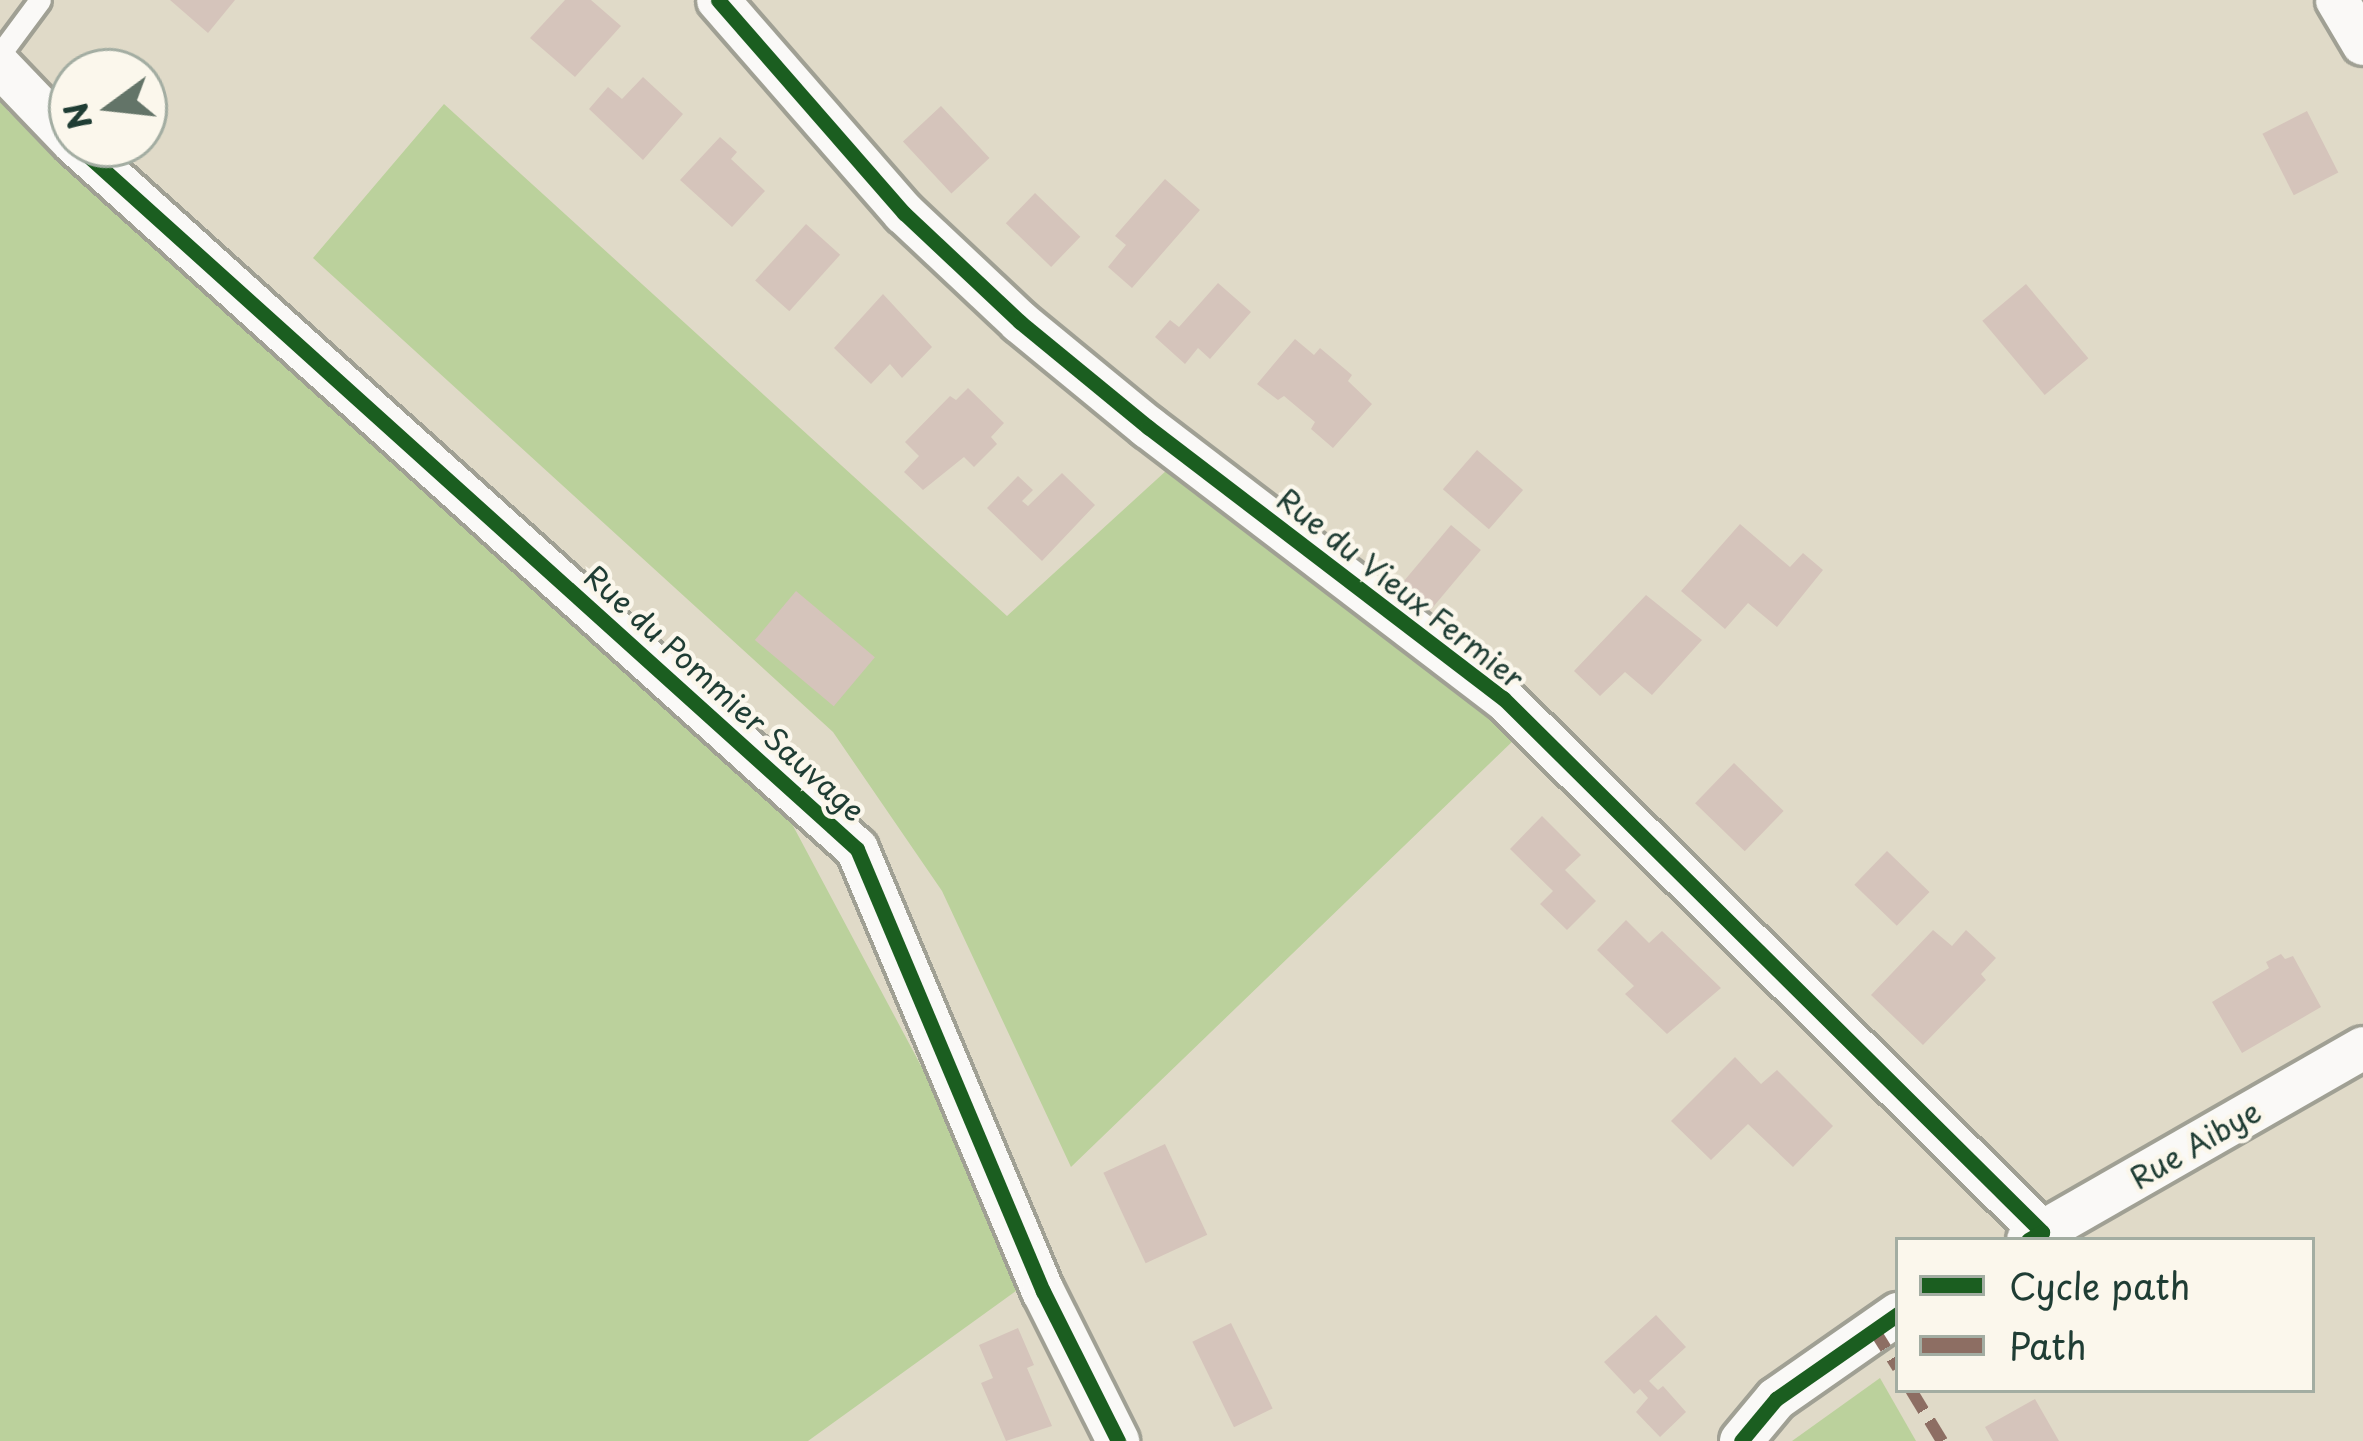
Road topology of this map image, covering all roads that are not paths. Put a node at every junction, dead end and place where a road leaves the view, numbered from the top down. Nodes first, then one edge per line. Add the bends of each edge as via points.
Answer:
1 (40, 0) edge
2 (718, 0) edge
3 (2337, 0) edge
4 (2363, 44) edge
5 (0, 53) edge
6 (0, 66) edge
7 (48, 115) edge
8 (103, 168) edge
9 (2363, 1048) edge
10 (2035, 1236) edge
11 (1895, 1316) edge
12 (1118, 1441) edge
13 (1741, 1441) edge

1 - 5 lane
2 - 10 street, Rue du Vieux Fermier via 904,213 1020,322 1503,698
3 - 4 street
6 - 7 street, Rue du Pommier Sauvage
8 - 12 street, Rue du Pommier Sauvage via 857,849 1043,1291
9 - 10 street, Rue Aibye
11 - 13 street via 1776,1399

